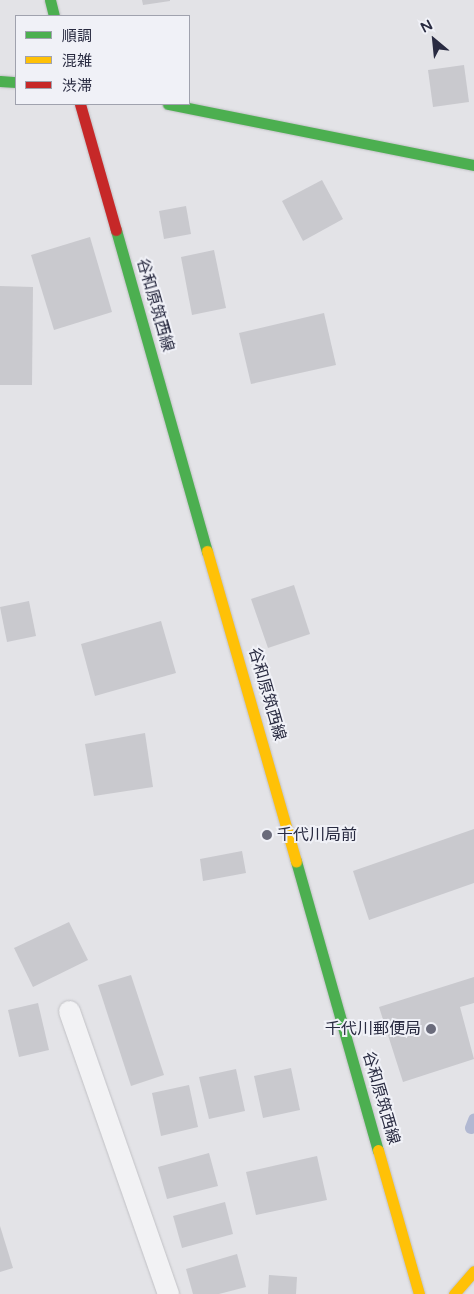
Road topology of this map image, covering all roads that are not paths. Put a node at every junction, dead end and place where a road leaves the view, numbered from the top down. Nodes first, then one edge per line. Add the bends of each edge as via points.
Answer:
1 (50, 0) edge
2 (54, 15) edge
3 (0, 81) edge
4 (15, 82) edge
5 (80, 105) edge
6 (173, 105) edge
7 (474, 165) edge
8 (69, 1011) dead end
9 (474, 1271) edge
10 (168, 1294) edge
11 (419, 1294) edge
12 (454, 1294) edge

1 - 2 main road
3 - 4 main road
5 - 11 main road, 谷和原筑西線
6 - 7 main road
8 - 10 lane
9 - 12 main road

